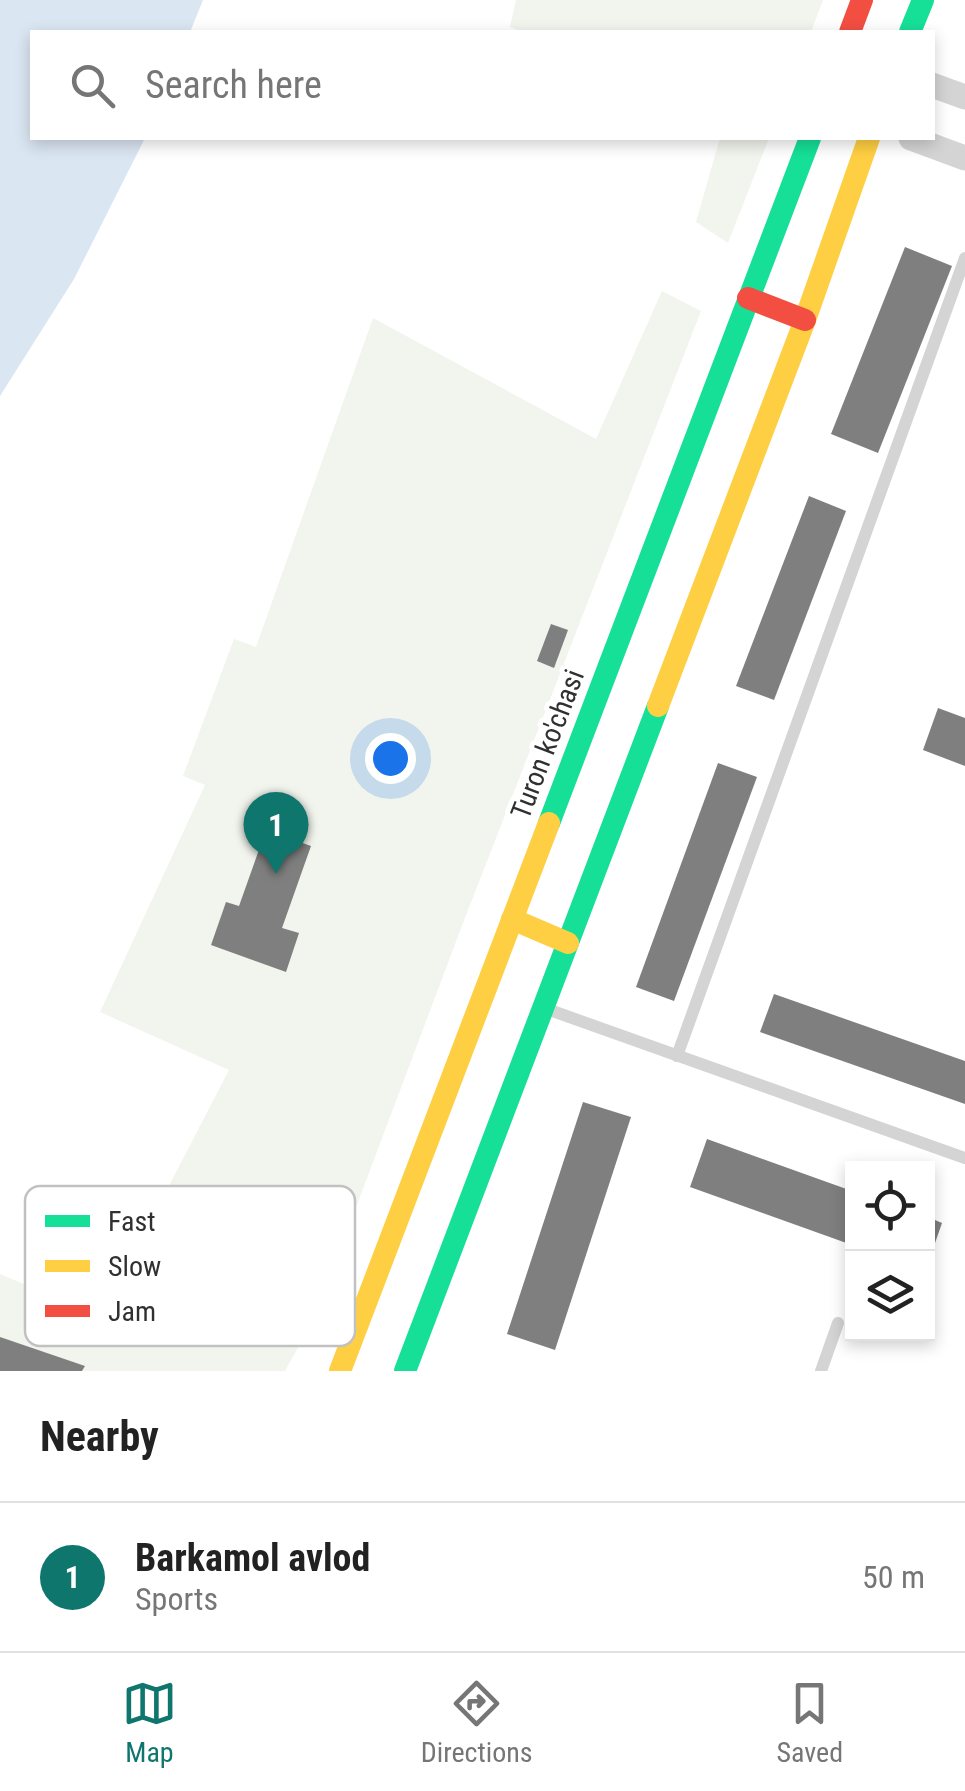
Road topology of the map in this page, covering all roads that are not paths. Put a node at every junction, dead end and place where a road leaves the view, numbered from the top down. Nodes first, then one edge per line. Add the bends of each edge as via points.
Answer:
1 (862, 0) edge
2 (923, 0) edge
3 (851, 30) edge
4 (911, 30) edge
5 (935, 85) edge
6 (965, 97) edge
7 (809, 140) edge
8 (867, 140) edge
9 (917, 140) edge
10 (965, 158) edge
11 (965, 258) edge
12 (748, 298) junction
13 (805, 320) junction
14 (512, 920) junction
15 (568, 943) junction
16 (544, 1008) junction
17 (677, 1056) junction
18 (965, 1158) edge
19 (838, 1323) dead end
20 (355, 1332) edge
21 (350, 1346) edge
22 (340, 1371) edge
23 (405, 1371) edge
24 (822, 1371) edge

1 - 3 street
2 - 4 street
5 - 6 street
7 - 12 street, Turon ko'chasi
8 - 13 street
9 - 10 street
11 - 17 lane
12 - 13 street
12 - 14 street, Turon ko'chasi
13 - 15 street
14 - 15 street
14 - 20 street, Turon ko'chasi
15 - 16 street
16 - 17 lane
16 - 23 street
17 - 18 lane
19 - 24 lane
21 - 22 street, Turon ko'chasi

